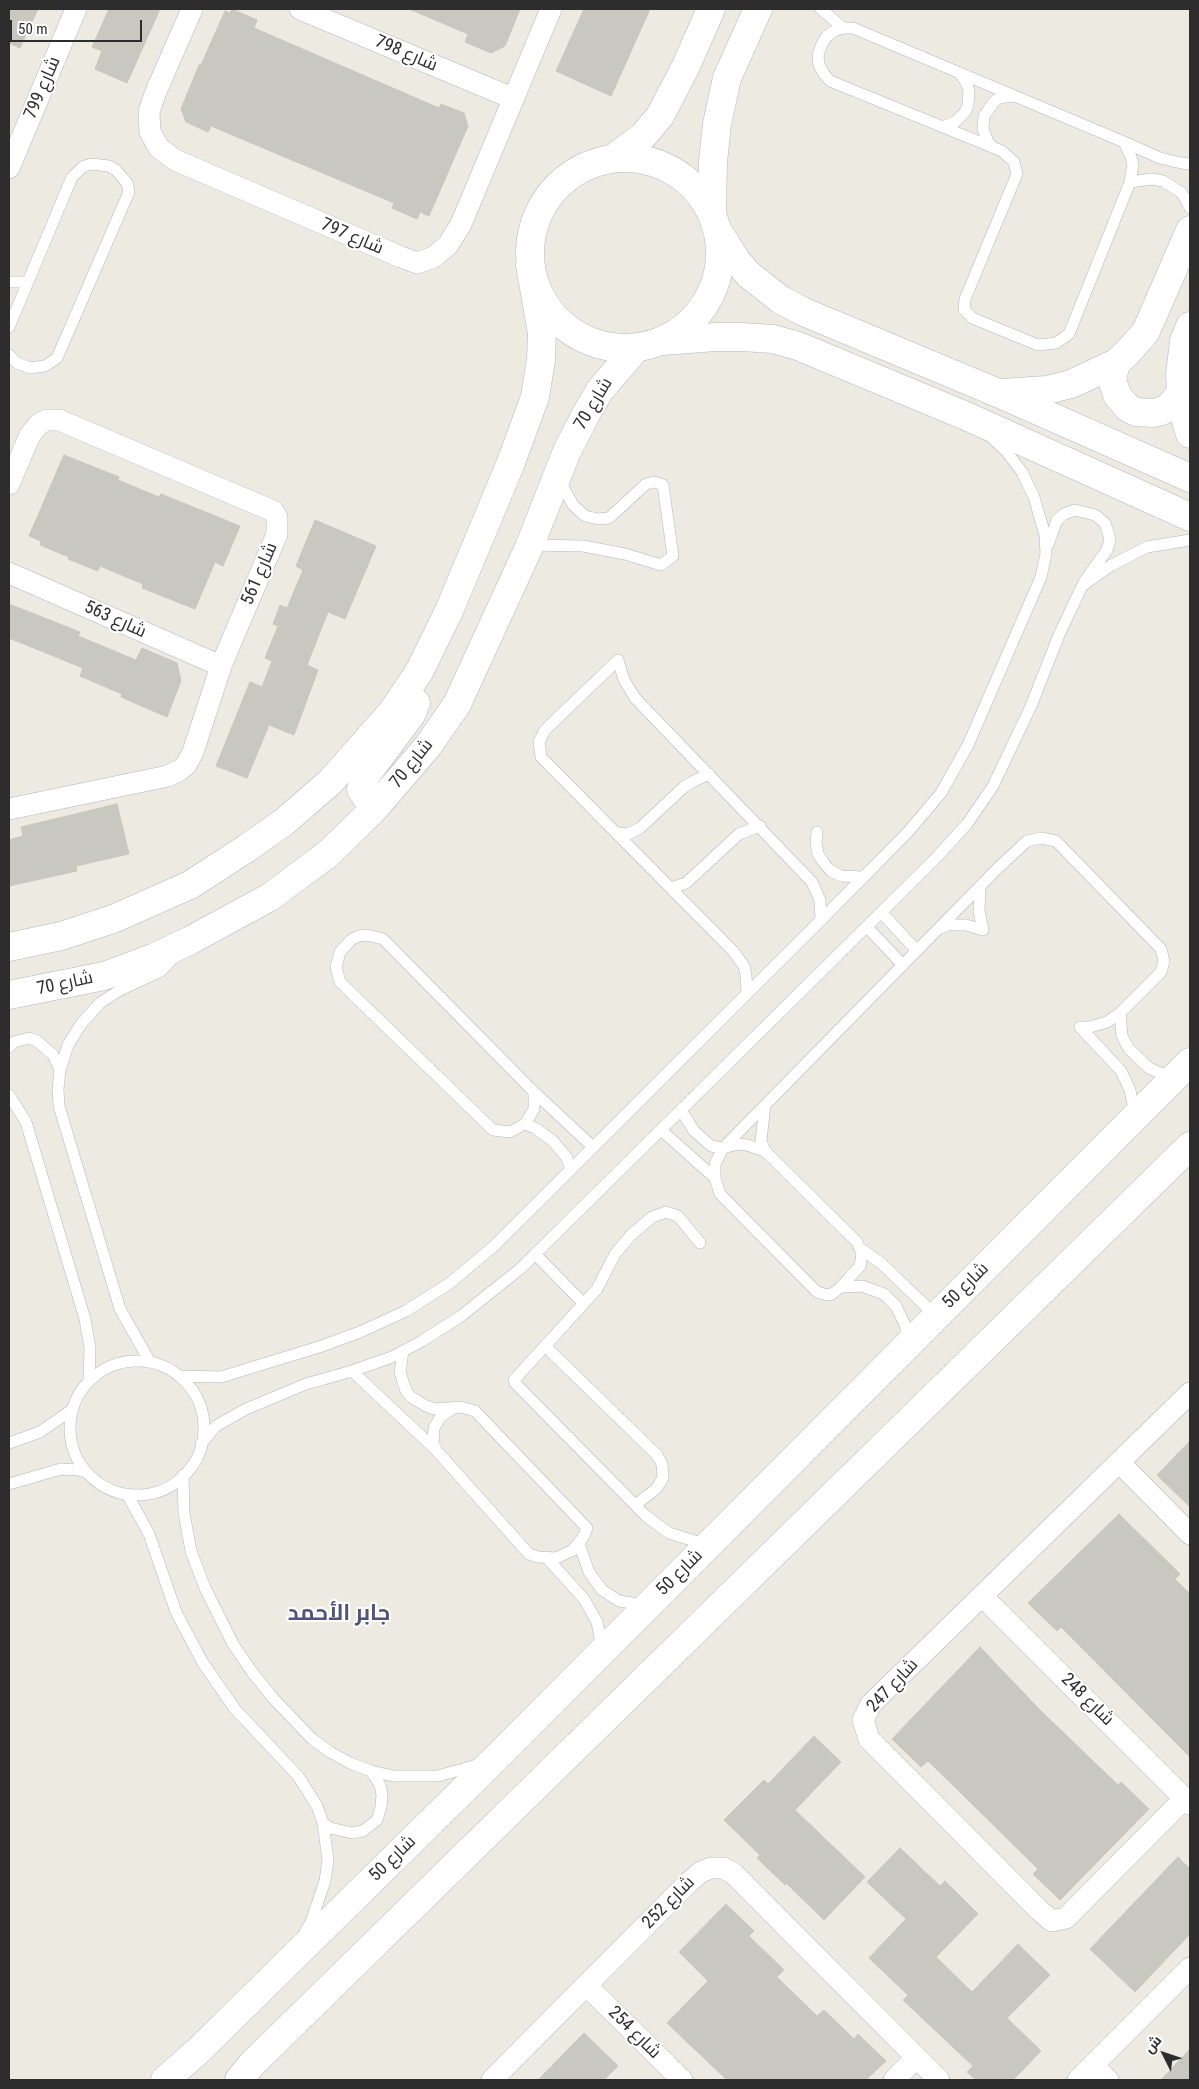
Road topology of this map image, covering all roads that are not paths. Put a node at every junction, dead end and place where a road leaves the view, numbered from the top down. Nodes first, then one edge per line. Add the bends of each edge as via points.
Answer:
1 (76, 9) edge
2 (192, 9) edge
3 (300, 9) edge
4 (551, 9) edge
5 (711, 9) edge
6 (758, 9) edge
7 (821, 9) edge
8 (843, 28) junction
9 (959, 72) junction
10 (1015, 96) junction
11 (512, 98) junction
12 (942, 126) junction
13 (1124, 142) junction
14 (992, 147) junction
15 (614, 158) junction
16 (1190, 164) edge
17 (9, 168) edge
18 (1130, 182) junction
19 (1190, 208) edge
20 (714, 222) junction
21 (1190, 230) edge
22 (530, 265) junction
23 (9, 282) edge
24 (28, 282) junction
25 (12, 307) edge
26 (1190, 326) edge
27 (9, 327) edge
28 (648, 344) junction
29 (9, 355) edge
30 (1116, 363) junction
31 (998, 393) junction
32 (1181, 393) junction
33 (966, 416) junction
34 (1190, 434) edge
35 (557, 476) junction
36 (1190, 478) edge
37 (9, 484) edge
38 (1190, 517) edge
39 (1190, 540) edge
40 (530, 545) junction
41 (1046, 554) junction
42 (9, 573) edge
43 (1082, 586) junction
44 (221, 666) junction
45 (419, 672) junction
46 (709, 774) junction
47 (374, 809) junction
48 (9, 810) edge
49 (760, 826) junction
50 (817, 832) dead end
51 (616, 833) junction
52 (862, 877) junction
53 (980, 887) junction
54 (670, 888) junction
55 (881, 912) junction
56 (821, 920) junction
57 (867, 927) junction
58 (940, 928) junction
59 (188, 941) junction
60 (9, 947) edge
61 (917, 951) junction
62 (903, 965) junction
63 (747, 993) junction
64 (9, 995) edge
65 (1120, 1013) junction
66 (9, 1047) edge
67 (60, 1070) junction
68 (1182, 1070) edge
69 (534, 1092) junction
70 (9, 1095) edge
71 (765, 1105) junction
72 (681, 1110) junction
73 (1136, 1117) junction
74 (525, 1124) junction
75 (661, 1130) junction
76 (593, 1146) junction
77 (723, 1148) junction
78 (1189, 1148) edge
79 (765, 1152) junction
80 (571, 1168) junction
81 (715, 1178) junction
82 (700, 1243) dead end
83 (860, 1248) junction
84 (535, 1254) junction
85 (841, 1288) junction
86 (583, 1303) junction
87 (936, 1316) junction
88 (545, 1346) junction
89 (906, 1347) junction
90 (403, 1351) junction
91 (150, 1362) junction
92 (352, 1371) junction
93 (179, 1376) junction
94 (89, 1381) junction
95 (1190, 1393) edge
96 (454, 1408) junction
97 (72, 1409) junction
98 (9, 1443) edge
99 (201, 1444) junction
100 (436, 1450) junction
101 (1120, 1463) junction
102 (86, 1472) junction
103 (183, 1476) junction
104 (9, 1484) edge
105 (127, 1494) junction
106 (635, 1505) junction
107 (1190, 1534) edge
108 (579, 1544) junction
109 (708, 1546) junction
110 (547, 1558) junction
111 (983, 1597) junction
112 (649, 1605) junction
113 (602, 1651) junction
114 (501, 1753) junction
115 (371, 1771) junction
116 (1187, 1801) edge
117 (323, 1823) junction
118 (290, 1958) junction
119 (1189, 1971) edge
120 (587, 1986) junction
121 (916, 2058) junction
122 (1101, 2073) edge
123 (166, 2080) edge
124 (239, 2080) edge
125 (492, 2080) edge
126 (682, 2080) edge
127 (894, 2080) edge
128 (939, 2080) edge
129 (1078, 2080) edge

1 - 17 street, شارع 799
2 - 11 street, شارع 797 via 149,112 150,132 158,148 175,160 417,262 434,257 448,245 461,224
3 - 11 street, شارع 798
4 - 11 street, شارع 797
5 - 15 main road via 660,116 643,136
6 - 20 main road via 727,78 717,124 713,162
7 - 8 lane
8 - 9 lane via 853,28
8 - 12 lane via 826,37 820,46 819,65 830,81
9 - 10 lane
9 - 12 lane via 969,91 966,112 955,122
10 - 13 lane
10 - 14 lane via 1000,98 984,116 983,129
12 - 14 lane
13 - 16 lane via 1170,162
13 - 18 lane via 1132,157
14 - 18 lane via 1009,156 1017,174 965,299 964,309 972,318 1038,345 1056,343 1069,334
15 - 20 main road via 638,158 661,164 682,176 699,193
15 - 22 main road via 574,172 557,186 544,203 533,229
18 - 19 lane via 1163,181 1182,193
20 - 28 main road via 720,258 714,284 701,309 682,328
20 - 31 main road via 748,274 781,300
21 - 30 main road via 1145,332
22 - 28 main road via 535,286 558,322 595,343 616,348
22 - 45 main road via 542,333 535,397 449,611
23 - 24 lane
24 - 25 lane
24 - 29 lane via 72,177 92,164 116,170 127,183 129,192 57,358 45,366 30,368 17,363
25 - 27 lane
26 - 32 main road via 1181,358
28 - 33 main road via 716,337 773,339 798,346
28 - 35 main road, شارع 70 via 600,390
30 - 31 main road via 1071,384 1023,393
30 - 32 main road via 1112,379 1117,396 1136,412 1162,411
31 - 36 main road
32 - 34 main road
33 - 38 main road
33 - 41 lane via 1006,451 1022,472 1042,523
35 - 40 main road, شارع 70
35 - 40 lane via 574,505 585,516 598,519 609,518 646,484 663,485 673,556 660,566 625,554 583,546
37 - 44 street, شارع 561 via 30,435 39,424 60,420 273,511 277,517 277,534
39 - 43 lane via 1147,547 1110,566
40 - 47 main road, شارع 70 via 457,704 428,746
41 - 43 lane via 1052,531 1064,514 1085,511 1105,523 1110,540 1107,550
41 - 52 lane via 1037,586 968,746 946,785 908,832
42 - 44 street, شارع 563
43 - 55 lane via 993,786 967,824
44 - 48 street, شارع 561 via 193,752 180,770 168,776
45 - 47 main road via 418,694 411,716 362,784 363,794
45 - 60 main road via 392,712 330,782 248,848 190,885 113,919 61,936
46 - 49 lane
46 - 51 lane via 684,788 640,828 628,834
46 - 51 lane via 635,698 624,680 618,660 545,730 539,742 545,762
47 - 59 main road, شارع 70 via 329,853 270,897
49 - 54 lane via 738,834 686,883
49 - 56 lane via 812,882 820,900
50 - 52 lane via 818,854 831,871 841,876
51 - 54 lane
52 - 56 lane
53 - 58 lane
53 - 58 lane via 979,911 984,930 966,924
53 - 65 lane via 1027,841 1041,838 1056,841 1161,949 1164,961 1161,972
54 - 63 lane via 739,958 746,975
55 - 57 lane
55 - 61 lane
56 - 63 lane
57 - 62 lane
57 - 72 lane
58 - 61 lane
59 - 64 main road, شارع 70 via 104,976
59 - 67 lane via 161,971 100,1003 68,1045
61 - 62 lane
62 - 71 lane
63 - 76 lane
65 - 68 lane via 1122,1036 1138,1060 1149,1068
65 - 73 lane via 1107,1022 1080,1027 1123,1076
66 - 67 lane via 14,1042 29,1038 37,1041 53,1055
67 - 91 lane via 59,1106 120,1310
68 - 73 main road, شارع 50
69 - 74 lane via 534,1109
69 - 74 lane via 383,939 367,935 344,945 336,967 340,982 493,1130 510,1132
69 - 76 lane
70 - 94 lane via 26,1122 85,1319 90,1348
71 - 77 lane
71 - 79 lane via 761,1141
72 - 75 lane
72 - 77 lane via 702,1140
73 - 87 main road, شارع 50
74 - 80 lane via 553,1141
75 - 81 lane
75 - 84 lane
76 - 80 lane
77 - 79 lane via 738,1144
77 - 81 lane via 715,1164
78 - 124 main road
79 - 83 lane
80 - 93 lane via 494,1246 450,1283 406,1311 319,1347 221,1377
81 - 85 lane via 720,1194 817,1292 827,1295
82 - 86 lane via 678,1216 666,1212 652,1217 615,1254 597,1289
83 - 85 lane via 860,1266
83 - 87 lane via 882,1264
84 - 86 lane
84 - 90 lane via 461,1316
85 - 89 lane via 862,1286 884,1294 896,1306 906,1327
86 - 88 lane
87 - 89 main road, شارع 50
88 - 106 lane via 515,1378 515,1383
88 - 106 lane via 657,1455 662,1464 663,1478 656,1489
89 - 109 main road, شارع 50
90 - 92 lane
90 - 96 lane via 400,1372 411,1397 435,1409
91 - 93 lane
91 - 94 lane via 117,1364
92 - 99 lane via 306,1384 246,1409 216,1426
92 - 100 lane
93 - 99 lane via 195,1395 200,1407
94 - 97 lane
95 - 101 street, شارع 247
96 - 100 lane via 441,1416 434,1428
96 - 108 lane via 475,1411 587,1528
97 - 98 lane via 40,1432
97 - 102 lane via 73,1449
99 - 103 lane
100 - 110 lane via 529,1554
101 - 107 street
101 - 111 street, شارع 247
102 - 104 lane via 60,1469
102 - 105 lane via 102,1486
103 - 105 lane via 157,1491
103 - 115 lane via 184,1513 191,1551 205,1588 234,1644 273,1698 312,1739 350,1763
105 - 117 lane via 150,1534 176,1612 203,1663 235,1709 298,1776 317,1806
106 - 109 lane via 669,1533
108 - 110 lane via 565,1555
108 - 112 lane via 589,1572 602,1590 619,1601
109 - 112 main road, شارع 50
110 - 113 lane via 584,1599 597,1622
111 - 116 street, شارع 248
111 - 116 street, شارع 247 via 871,1704 863,1720 869,1740 1039,1910 1052,1921 1066,1918
112 - 113 main road, شارع 50
113 - 114 main road, شارع 50
114 - 115 lane via 481,1764 438,1776 416,1778
114 - 118 main road, شارع 50
115 - 117 lane via 382,1794 377,1820 364,1831 352,1833
117 - 118 lane via 328,1860 325,1881 311,1922
118 - 123 main road, شارع 50
119 - 122 street
120 - 121 street, شارع 252 via 689,1882 701,1872 723,1868 733,1873
120 - 125 street, شارع 252
120 - 126 street, شارع 254
121 - 127 street
121 - 128 street, شارع 252
122 - 129 street

